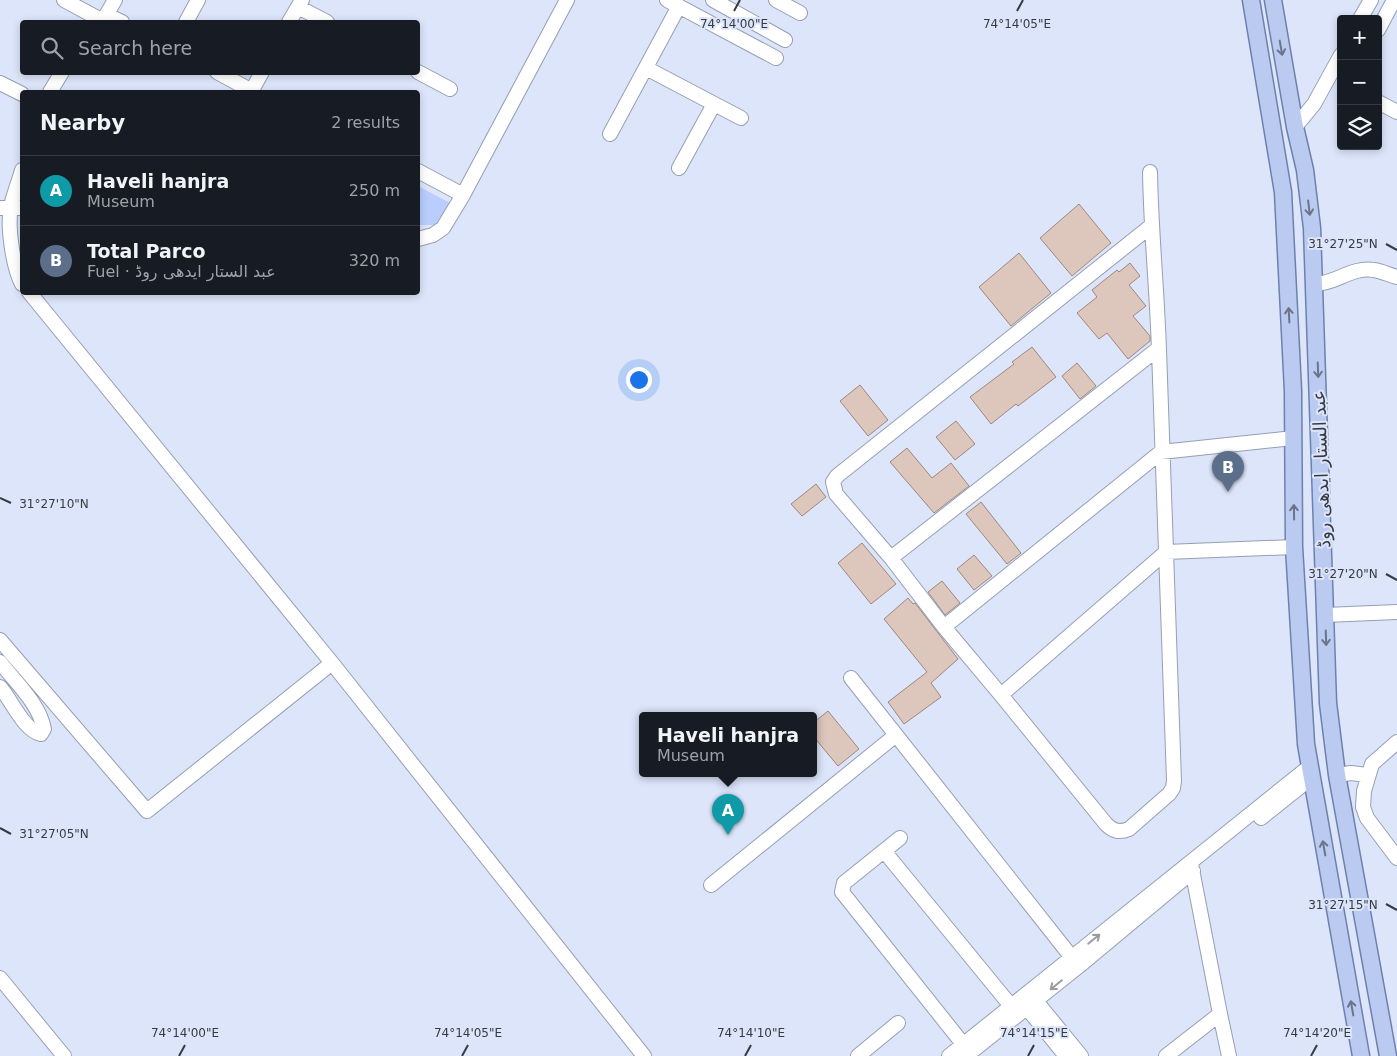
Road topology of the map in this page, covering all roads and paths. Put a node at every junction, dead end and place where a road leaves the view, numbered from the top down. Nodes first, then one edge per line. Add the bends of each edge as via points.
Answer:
1 (64, 0) edge
2 (115, 0) edge
3 (198, 0) edge
4 (568, 0) edge
5 (713, 0) edge
6 (776, 0) edge
7 (1251, 0) edge
8 (1273, 0) edge
9 (1370, 0) edge
10 (1394, 0) edge
11 (300, 3) edge
12 (673, 3) edge
13 (800, 13) dead end
14 (1362, 15) edge
15 (104, 20) edge
16 (187, 20) edge
17 (290, 20) edge
18 (324, 20) edge
19 (1382, 22) edge
20 (785, 40) dead end
21 (776, 58) dead end
22 (1338, 60) edge
23 (646, 68) junction
24 (420, 73) edge
25 (60, 75) edge
26 (222, 75) edge
27 (260, 75) edge
28 (0, 83) edge
29 (51, 90) edge
30 (248, 90) edge
31 (252, 90) edge
32 (450, 90) dead end
33 (20, 93) edge
34 (714, 104) junction
35 (1382, 104) edge
36 (1397, 112) edge
37 (741, 118) dead end
38 (1295, 127) junction
39 (1273, 130) junction
40 (610, 134) dead end
41 (679, 168) dead end
42 (420, 172) edge
43 (1150, 172) dead end
44 (20, 177) edge
45 (463, 195) junction
46 (11, 208) edge
47 (1151, 226) junction
48 (420, 238) edge
49 (20, 277) edge
50 (1397, 278) edge
51 (1315, 284) junction
52 (31, 295) edge
53 (1159, 348) junction
54 (1293, 438) junction
55 (1161, 452) junction
56 (1294, 547) junction
57 (1166, 552) junction
58 (891, 558) junction
59 (1397, 612) edge
60 (1325, 615) junction
61 (944, 627) junction
62 (0, 640) edge
63 (0, 662) edge
64 (332, 663) junction
65 (851, 678) dead end
66 (0, 686) edge
67 (1001, 695) junction
68 (896, 735) junction
69 (1397, 742) edge
70 (1310, 773) junction
71 (1337, 775) junction
72 (1367, 775) junction
73 (900, 838) dead end
74 (884, 851) junction
75 (1397, 858) edge
76 (1191, 866) junction
77 (711, 885) dead end
78 (1075, 961) junction
79 (0, 978) edge
80 (1025, 1001) junction
81 (1220, 1014) junction
82 (898, 1023) dead end
83 (965, 1050) edge
84 (64, 1056) edge
85 (644, 1056) edge
86 (858, 1056) edge
87 (949, 1056) edge
88 (1066, 1056) edge
89 (1081, 1056) edge
90 (1166, 1056) edge
91 (1230, 1056) edge
92 (1361, 1056) edge
93 (1388, 1056) edge

1 - 15 street
2 - 15 street
3 - 16 street
4 - 45 street
5 - 20 street
6 - 13 street
7 - 39 main road, عبد الستار ایدھی روڈ
8 -> 38 main road, عبد الستار ایدھی روڈ
9 - 14 street
10 - 19 street
11 - 17 street
11 - 18 street
12 - 21 street
12 - 23 street
22 - 38 street via 1314,104
23 - 34 street
23 - 40 street
24 - 32 street
25 - 29 street
26 - 30 street
27 - 31 street
28 - 33 street
34 - 37 street
34 - 41 street
35 - 36 street
38 - 39 main road
38 -> 51 main road, عبد الستار ایدھی روڈ via 1305,170
54 -> 39 main road, عبد الستار ایدھی روڈ via 1284,216
42 - 45 street
43 - 47 street
44 - 46 street
45 - 48 street via 443,228
46 - 49 street via 10,227
47 - 53 street
47 - 58 street via 837,476 833,482 836,494
50 - 51 street via 1364,270
51 -> 60 main road, عبد الستار ایدھی روڈ
52 - 64 street
53 - 55 street
53 - 58 street
54 - 55 street
56 -> 54 main road, عبد الستار ایدھی روڈ
55 - 57 street
55 - 61 street
56 - 57 street
56 - 70 main road, عبد الستار ایدھی روڈ
57 - 67 street
57 - 67 street via 1174,781 1169,794 1129,829 1116,831 1106,824
58 - 61 street
59 - 60 street
60 -> 71 main road, عبد الستار ایدھی روڈ via 1328,703
61 - 67 street
62 - 64 street via 147,811
63 - 66 street via 35,707 44,728 41,734 28,727
64 - 85 street
65 - 68 street
68 - 77 street
68 - 78 street
69 - 72 street via 1372,764
70 - 76 street
92 -> 70 main road, عبد الستار ایدھی روڈ
71 - 72 street
71 - 93 main road, عبد الستار ایدھی روڈ
72 - 75 street via 1363,807 1367,818
73 - 74 street
74 - 80 street
74 - 83 street via 844,883 842,892
76 - 78 street
76 - 81 street
78 - 80 street
79 - 84 street
80 - 83 street
80 - 88 street
80 - 89 street
81 - 90 street
81 - 91 street
82 - 86 street
83 - 87 street

